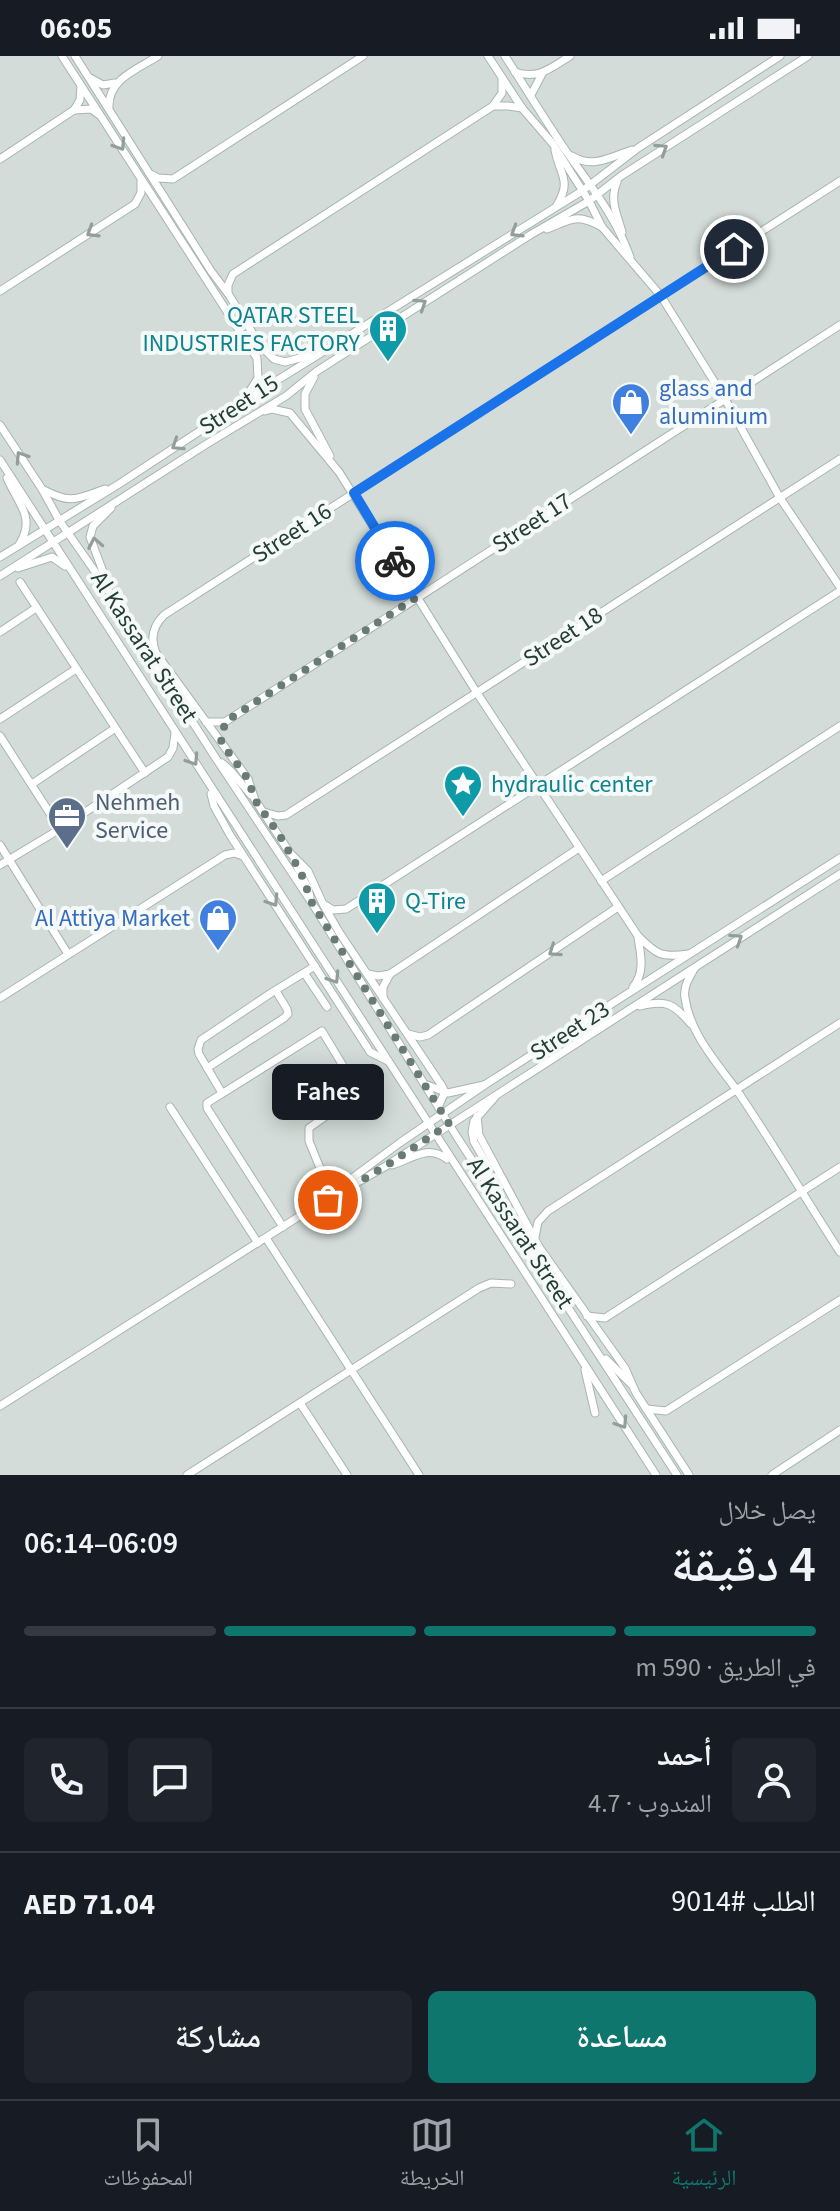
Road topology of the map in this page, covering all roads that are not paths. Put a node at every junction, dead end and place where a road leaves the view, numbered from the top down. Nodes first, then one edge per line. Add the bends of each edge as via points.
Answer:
1 (62, 56) edge
2 (75, 56) edge
3 (158, 56) edge
4 (363, 56) edge
5 (488, 56) edge
6 (505, 56) edge
7 (570, 56) edge
8 (780, 56) edge
9 (808, 56) edge
10 (515, 72) junction
11 (542, 74) junction
12 (88, 76) junction
13 (502, 77) junction
14 (117, 82) junction
15 (82, 85) junction
16 (531, 95) junction
17 (493, 106) junction
18 (522, 108) junction
19 (110, 109) junction
20 (74, 110) junction
21 (100, 116) junction
22 (553, 144) junction
23 (638, 148) junction
24 (566, 150) junction
25 (0, 159) edge
26 (148, 170) junction
27 (621, 176) junction
28 (141, 179) junction
29 (173, 179) junction
30 (840, 181) edge
31 (592, 185) junction
32 (582, 191) junction
33 (598, 194) junction
34 (589, 201) junction
35 (170, 204) junction
36 (556, 206) junction
37 (602, 227) junction
38 (530, 235) junction
39 (624, 241) junction
40 (632, 261) junction
41 (211, 271) junction
42 (233, 274) junction
43 (0, 291) edge
44 (229, 295) junction
45 (661, 296) junction
46 (840, 325) edge
47 (329, 348) junction
48 (317, 371) junction
49 (725, 399) junction
50 (240, 404) junction
51 (250, 416) junction
52 (0, 425) edge
53 (840, 459) edge
54 (0, 460) edge
55 (339, 472) junction
56 (119, 484) junction
57 (42, 489) junction
58 (354, 493) junction
59 (121, 498) junction
60 (780, 498) junction
61 (59, 520) junction
62 (43, 529) junction
63 (68, 533) junction
64 (52, 542) junction
65 (19, 545) junction
66 (0, 557) edge
67 (2, 574) edge
68 (76, 576) junction
69 (20, 582) dead end
70 (840, 589) edge
71 (112, 596) junction
72 (417, 597) junction
73 (36, 608) junction
74 (0, 632) edge
75 (76, 669) junction
76 (477, 693) junction
77 (0, 719) edge
78 (206, 722) junction
79 (225, 722) junction
80 (840, 726) edge
81 (114, 729) junction
82 (175, 733) junction
83 (0, 736) edge
84 (221, 742) junction
85 (215, 757) junction
86 (145, 773) junction
87 (32, 784) junction
88 (208, 785) junction
89 (537, 786) junction
90 (255, 800) junction
91 (263, 811) junction
92 (286, 815) junction
93 (60, 829) junction
94 (230, 835) junction
95 (280, 836) junction
96 (0, 845) edge
97 (579, 848) junction
98 (290, 853) junction
99 (225, 855) junction
100 (243, 856) junction
101 (840, 858) edge
102 (9, 860) junction
103 (0, 865) edge
104 (251, 867) junction
105 (840, 874) edge
106 (601, 881) junction
107 (272, 883) junction
108 (312, 903) junction
109 (323, 904) junction
110 (618, 907) junction
111 (346, 909) junction
112 (339, 932) junction
113 (638, 936) junction
114 (68, 954) junction
115 (690, 954) junction
116 (697, 965) junction
117 (315, 966) junction
118 (366, 973) junction
119 (305, 974) junction
120 (390, 974) junction
121 (276, 991) junction
122 (626, 995) junction
123 (0, 998) edge
124 (383, 999) junction
125 (327, 1007) dead end
126 (634, 1007) junction
127 (840, 1023) edge
128 (695, 1029) junction
129 (408, 1034) junction
130 (389, 1062) junction
131 (207, 1068) junction
132 (425, 1084) junction
133 (486, 1084) junction
134 (736, 1089) junction
135 (500, 1091) junction
136 (445, 1092) junction
137 (222, 1093) junction
138 (170, 1107) dead end
139 (441, 1109) junction
140 (477, 1116) junction
141 (428, 1123) junction
142 (449, 1124) junction
143 (435, 1134) junction
144 (386, 1166) junction
145 (840, 1167) edge
146 (456, 1168) junction
147 (489, 1187) junction
148 (801, 1192) junction
149 (331, 1195) junction
150 (306, 1212) junction
151 (283, 1227) junction
152 (535, 1237) junction
153 (262, 1240) junction
154 (840, 1252) edge
155 (511, 1284) dead end
156 (840, 1300) edge
157 (587, 1316) junction
158 (605, 1318) junction
159 (602, 1336) junction
160 (598, 1352) junction
161 (581, 1361) junction
162 (351, 1370) junction
163 (632, 1385) junction
164 (300, 1403) junction
165 (0, 1406) edge
166 (647, 1409) junction
167 (666, 1411) junction
168 (595, 1413) dead end
169 (840, 1430) edge
170 (661, 1431) junction
171 (187, 1475) edge
172 (347, 1475) edge
173 (419, 1475) edge
174 (656, 1475) edge
175 (677, 1475) edge
176 (689, 1475) edge
177 (772, 1475) edge

1 - 15 street
2 - 12 street
3 - 14 street
4 - 29 street
5 - 13 street
6 - 10 street
7 - 11 street
8 - 23 street, Street 15
27 -> 9 street, Street 15
10 - 11 street
10 - 16 street
11 - 16 street
12 - 14 street via 103,85
12 - 19 street
13 - 17 street via 502,93
13 - 18 street
14 - 19 street via 110,91
15 - 20 street
15 - 21 street
16 - 24 street
17 - 18 street
17 - 42 street
18 - 22 street
19 - 26 street
20 - 21 street via 91,109
20 - 25 street
21 -> 28 street
22 - 32 street
22 - 36 street via 566,180
23 - 24 street, Street 15 via 594,163
23 - 31 street, Street 15
24 - 31 street
26 - 29 street via 158,178
26 - 35 street
27 - 33 street, Street 15
27 - 39 street via 612,196
28 -> 43 street via 135,204
28 - 50 street via 257,358 258,378
29 - 35 street
30 - 45 street, Street 16
31 - 32 street, Street 15
31 - 33 street
32 - 34 street
32 - 36 street, Street 15
33 - 34 street, Street 15
33 - 39 street
34 - 37 street
34 - 38 street, Street 15
35 - 41 street
36 -> 47 street, Street 15
37 - 38 street, Street 15 via 573,218
37 - 40 street
48 -> 38 street, Street 15
39 - 40 street
40 - 45 street
41 - 42 street
41 - 44 street
42 - 44 street
44 - 47 street via 274,359 285,362
45 - 49 street
45 - 58 street, Street 16
46 - 49 street, Street 17
47 - 50 street, Street 15
48 - 51 street, Street 15
48 - 55 street via 305,394 305,409
49 - 60 street
49 - 72 street, Street 17
50 -> 56 street, Street 15
51 - 55 street via 272,409 290,413
51 - 59 street, Street 15
57 -> 52 street, Al Kassarat Street
53 - 60 street, Street 18
54 - 62 street, Al Kassarat Street
54 - 65 street via 25,513 26,533
55 - 58 street
56 - 57 street via 66,500
56 - 61 street, Street 15
57 - 61 street, Al Kassarat Street
58 - 72 street
58 - 78 street, Street 16 via 164,615 153,631 156,653
59 - 63 street, Street 15
71 -> 59 street via 90,537 93,526
60 - 70 street
60 - 76 street, Street 18
61 - 62 street, Street 15
61 - 63 street, Al Kassarat Street
62 - 64 street, Al Kassarat Street
62 - 65 street, Street 15
63 - 64 street, Street 15
63 - 71 street, Al Kassarat Street
64 - 67 street, Street 15
64 - 68 street, Al Kassarat Street
65 - 66 street, Street 15
67 - 68 street via 52,557
68 - 82 street, Al Kassarat Street
69 - 73 street
70 - 89 street
71 - 85 street, Al Kassarat Street
72 - 76 street
72 - 79 street, Street 17
73 - 74 street
73 - 75 street
75 - 77 street
75 - 81 street
76 - 89 street
76 - 92 street, Street 18
78 - 79 street
78 - 84 street
79 - 84 street
80 - 106 street
81 - 86 street
81 - 87 street
82 - 86 street via 168,757
82 -> 88 street, Al Kassarat Street
83 - 87 street
84 - 90 street via 248,779
85 - 90 street
85 - 108 street, Al Kassarat Street
86 - 93 street
87 - 93 street
88 - 94 street
88 - 107 street, Al Kassarat Street
89 - 97 street
89 - 111 street
90 - 91 street
91 - 92 street
91 - 95 street
92 - 95 street
93 - 102 street
94 - 99 street
94 - 100 street
95 - 98 street
96 - 102 street
97 - 106 street
97 - 120 street
98 - 108 street
98 - 109 street via 308,871
99 - 100 street
99 - 114 street
100 - 104 street
101 - 115 street, Street 23
102 - 103 street
102 - 114 street
104 - 107 street
104 -> 117 street
116 -> 105 street, Street 23
106 - 110 street
107 -> 130 street, Al Kassarat Street
108 - 132 street, Al Kassarat Street
109 - 111 street
109 - 112 street
110 - 113 street
110 -> 129 street via 428,1035
111 - 112 street
112 - 118 street
113 - 115 street via 662,956
113 - 122 street via 640,974
114 - 123 street
115 - 122 street, Street 23
116 - 126 street, Street 23
116 - 128 street via 684,993
117 - 119 street
117 - 130 street via 370,1052
118 - 120 street
118 - 124 street
119 - 121 street
119 - 125 street
120 - 124 street
121 - 131 street via 201,1040 199,1054
121 - 131 street via 288,1014
122 - 133 street, Street 23
124 - 129 street
126 - 128 street via 669,1004
126 - 135 street, Street 23
127 - 134 street
128 - 134 street
129 - 136 street
130 - 141 street, Al Kassarat Street
131 - 137 street
132 - 136 street
132 - 139 street, Al Kassarat Street
133 - 136 street
133 - 139 street, Street 23
134 - 148 street
134 - 152 street via 548,1211 538,1222
135 - 140 street
135 - 142 street, Street 23
136 - 139 street
137 - 149 street via 322,1031 357,1089 309,1128 309,1141
137 - 151 street via 207,1108
138 - 153 street
139 - 141 street, Street 23
139 - 142 street, Al Kassarat Street
140 - 147 street via 472,1132 489,1168
140 - 152 street via 479,1135
141 - 143 street, Al Kassarat Street
141 - 149 street, Street 23
142 - 143 street, Street 23
142 - 147 street, Al Kassarat Street
143 - 144 street, Street 23
143 - 146 street, Al Kassarat Street
144 - 146 street via 428,1151 441,1154
144 - 150 street, Street 23
145 - 148 street
146 - 161 street, Al Kassarat Street
147 - 160 street, Al Kassarat Street
148 - 154 street
148 - 158 street
149 - 150 street, Street 23
150 - 151 street, Street 23
151 - 153 street, Street 23
152 - 157 street
153 - 162 street
153 - 165 street, Street 23
155 - 162 street via 479,1288
156 - 167 street
157 - 158 street
157 - 159 street
158 - 159 street
159 - 163 street
160 - 163 street
160 - 175 street, Al Kassarat Street
161 - 168 street
161 -> 174 street, Al Kassarat Street
162 - 164 street
162 - 173 street
163 - 166 street
164 - 171 street
164 - 172 street
166 - 167 street
166 - 170 street
167 - 170 street
169 - 177 street
170 - 176 street

